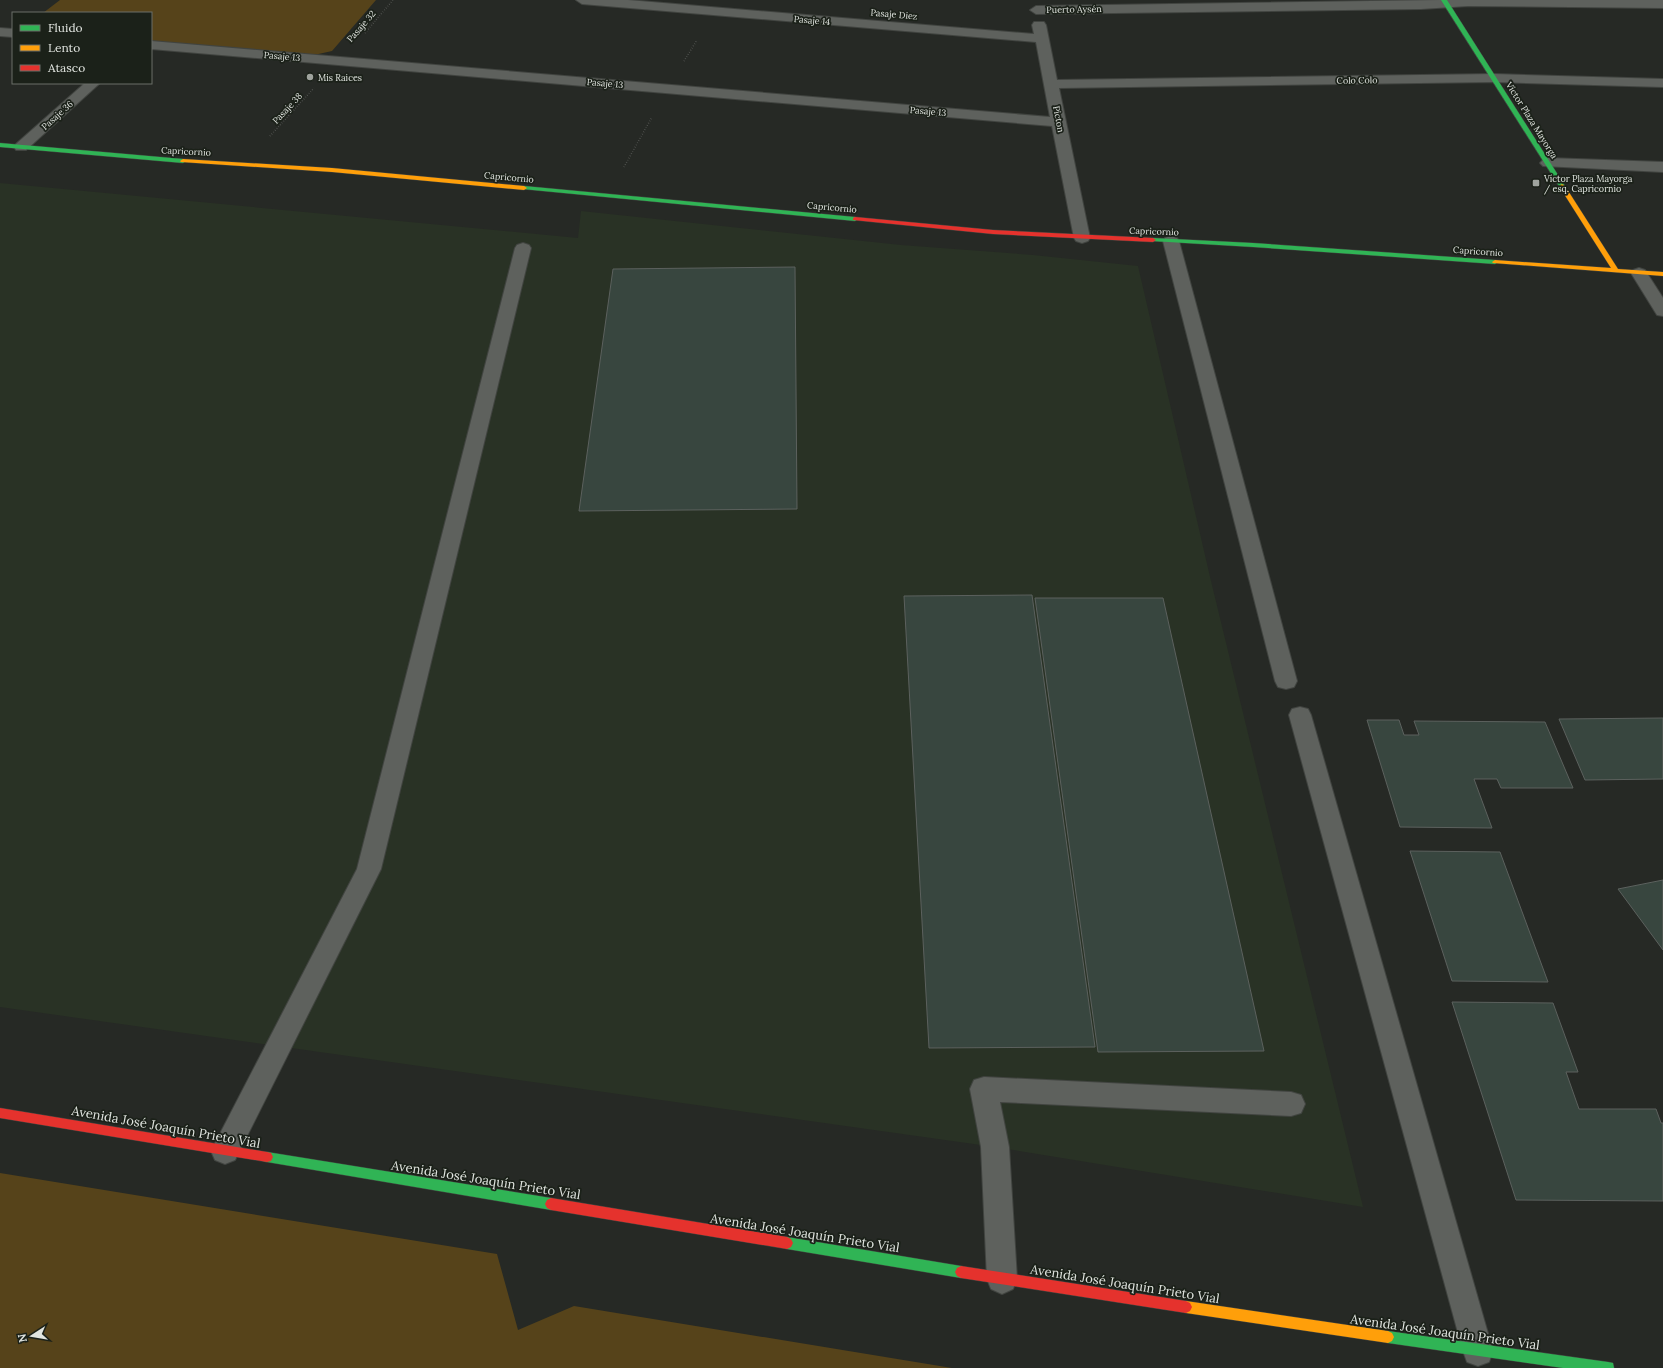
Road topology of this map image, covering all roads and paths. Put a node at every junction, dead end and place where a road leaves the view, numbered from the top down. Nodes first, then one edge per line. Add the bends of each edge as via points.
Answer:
1 (393, 0) edge
2 (582, 0) edge
3 (1445, 2) edge
4 (1663, 4) edge
5 (1035, 5) edge
6 (866, 11) dead end
7 (0, 32) edge
8 (12, 33) edge
9 (1041, 34) junction
10 (152, 45) edge
11 (340, 61) junction
12 (1494, 78) junction
13 (1663, 83) edge
14 (91, 84) edge
15 (1052, 84) junction
16 (1060, 122) junction
17 (0, 145) edge
18 (21, 147) junction
19 (244, 164) junction
20 (1548, 164) junction
21 (1663, 167) edge
22 (1082, 238) junction
23 (1171, 241) junction
24 (523, 248) dead end
25 (1616, 271) junction
26 (1639, 272) junction
27 (1663, 274) edge
28 (1663, 311) edge
29 (1286, 681) dead end
30 (1300, 715) dead end
31 (1291, 1104) dead end
32 (0, 1112) edge
33 (225, 1151) junction
34 (1002, 1279) junction
35 (1478, 1351) junction
36 (1608, 1368) edge

1 - 11 path, Pasaje 32
2 - 9 street, Pasaje 14
3 - 4 street, Puerto Aysén
3 - 5 street, Puerto Aysén
3 - 12 street, Víctor Plaza Mayorga
5 - 9 street, Picton
6 - 9 street, Pasaje Diez
7 - 8 street
9 - 15 street, Picton
10 - 11 street, Pasaje 13
11 - 16 street, Pasaje 13
11 - 19 path, Pasaje 38
12 - 13 street, Colo Colo
12 - 15 street, Colo Colo
12 - 20 street, Víctor Plaza Mayorga
14 - 18 street, Pasaje 36
15 - 16 street, Picton
16 - 22 street, Picton
17 - 18 street, Capricornio
18 - 19 street, Capricornio via 161,160
19 - 22 street, Capricornio
20 - 21 street
20 - 25 street, Víctor Plaza Mayorga
22 - 23 street, Capricornio
23 - 25 street, Capricornio
23 - 29 street
24 - 33 street via 369,868
25 - 26 street, Capricornio
26 - 27 street, Capricornio
26 - 28 street
30 - 35 street
31 - 34 street via 984,1089 995,1147
32 - 33 street, Avenida José Joaquín Prieto Vial
33 - 34 street, Avenida José Joaquín Prieto Vial
34 - 35 street, Avenida José Joaquín Prieto Vial
35 - 36 street, Avenida José Joaquín Prieto Vial

